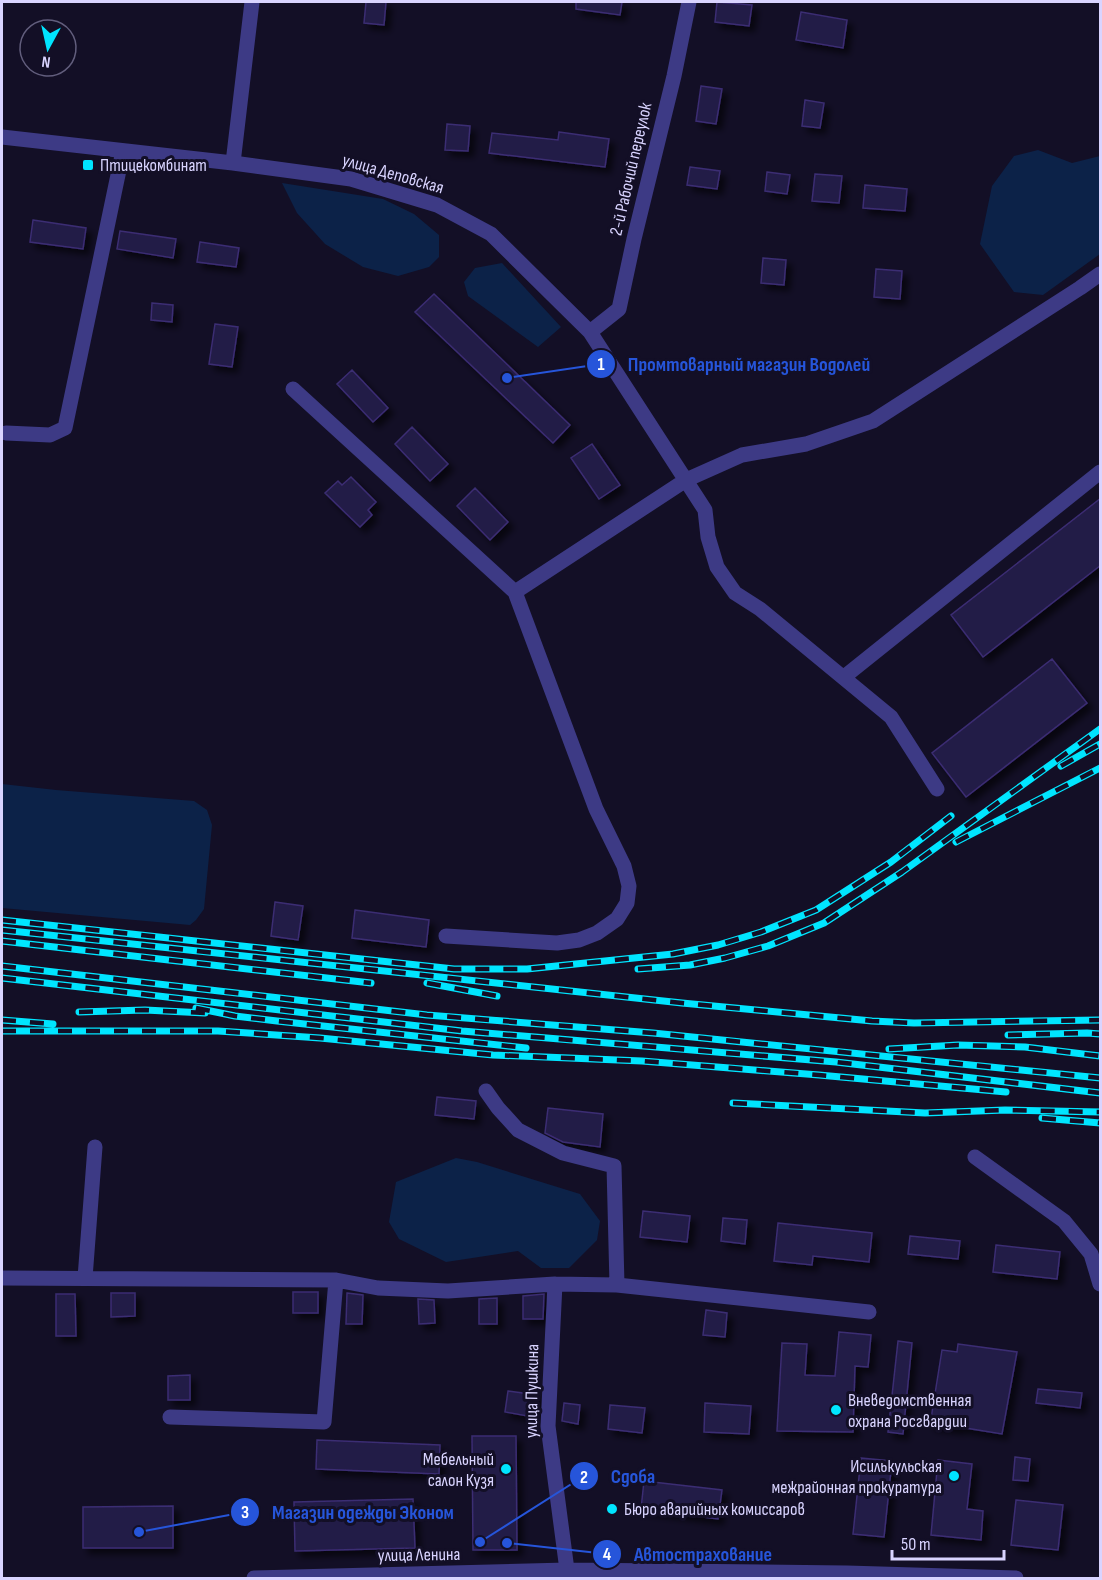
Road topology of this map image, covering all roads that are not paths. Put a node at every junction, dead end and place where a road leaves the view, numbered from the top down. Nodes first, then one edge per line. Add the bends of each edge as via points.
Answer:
1 (252, 2) edge
2 (689, 2) edge
3 (2, 137) edge
4 (123, 151) junction
5 (233, 164) junction
6 (1101, 274) edge
7 (590, 332) junction
8 (293, 389) dead end
9 (6, 433) dead end
10 (1101, 472) edge
11 (686, 480) junction
12 (515, 592) junction
13 (844, 677) junction
14 (937, 789) dead end
15 (446, 936) dead end
16 (486, 1091) dead end
17 (95, 1147) dead end
18 (975, 1157) dead end
19 (2, 1278) edge
20 (85, 1278) junction
21 (336, 1280) junction
22 (555, 1284) junction
23 (1101, 1284) edge
24 (617, 1285) junction
25 (869, 1312) dead end
26 (171, 1417) dead end
27 (567, 1570) junction
28 (500, 1575) edge
29 (254, 1578) edge
30 (1016, 1578) edge

1 - 5 street
2 - 7 street, 2-й Рабочий переулок via 619,309
3 - 4 street, улица Деповская
4 - 5 street, улица Деповская
4 - 9 street via 65,428 50,435
5 - 7 street, улица Деповская via 351,179 437,205 491,234
6 - 11 street via 873,421 806,444 742,455
7 - 11 street, улица Деповская
8 - 12 street
10 - 13 street
11 - 12 street
11 - 13 street, улица Деповская via 705,510 717,567 735,593
12 - 15 street via 596,808 624,866 629,886 627,903 617,919 579,940 557,943
13 - 14 street, улица Деповская via 891,717
16 - 24 street via 518,1130 563,1153 614,1166
17 - 20 street
18 - 23 street via 1064,1221 1091,1254
19 - 20 street
20 - 21 street
21 - 22 street via 378,1288 448,1291
21 - 26 street via 324,1422
22 - 24 street
22 - 27 street, улица Пушкина via 548,1426
24 - 25 street
27 - 28 street, улица Ленина
27 - 30 street, улица Ленина
28 - 29 street, улица Ленина

